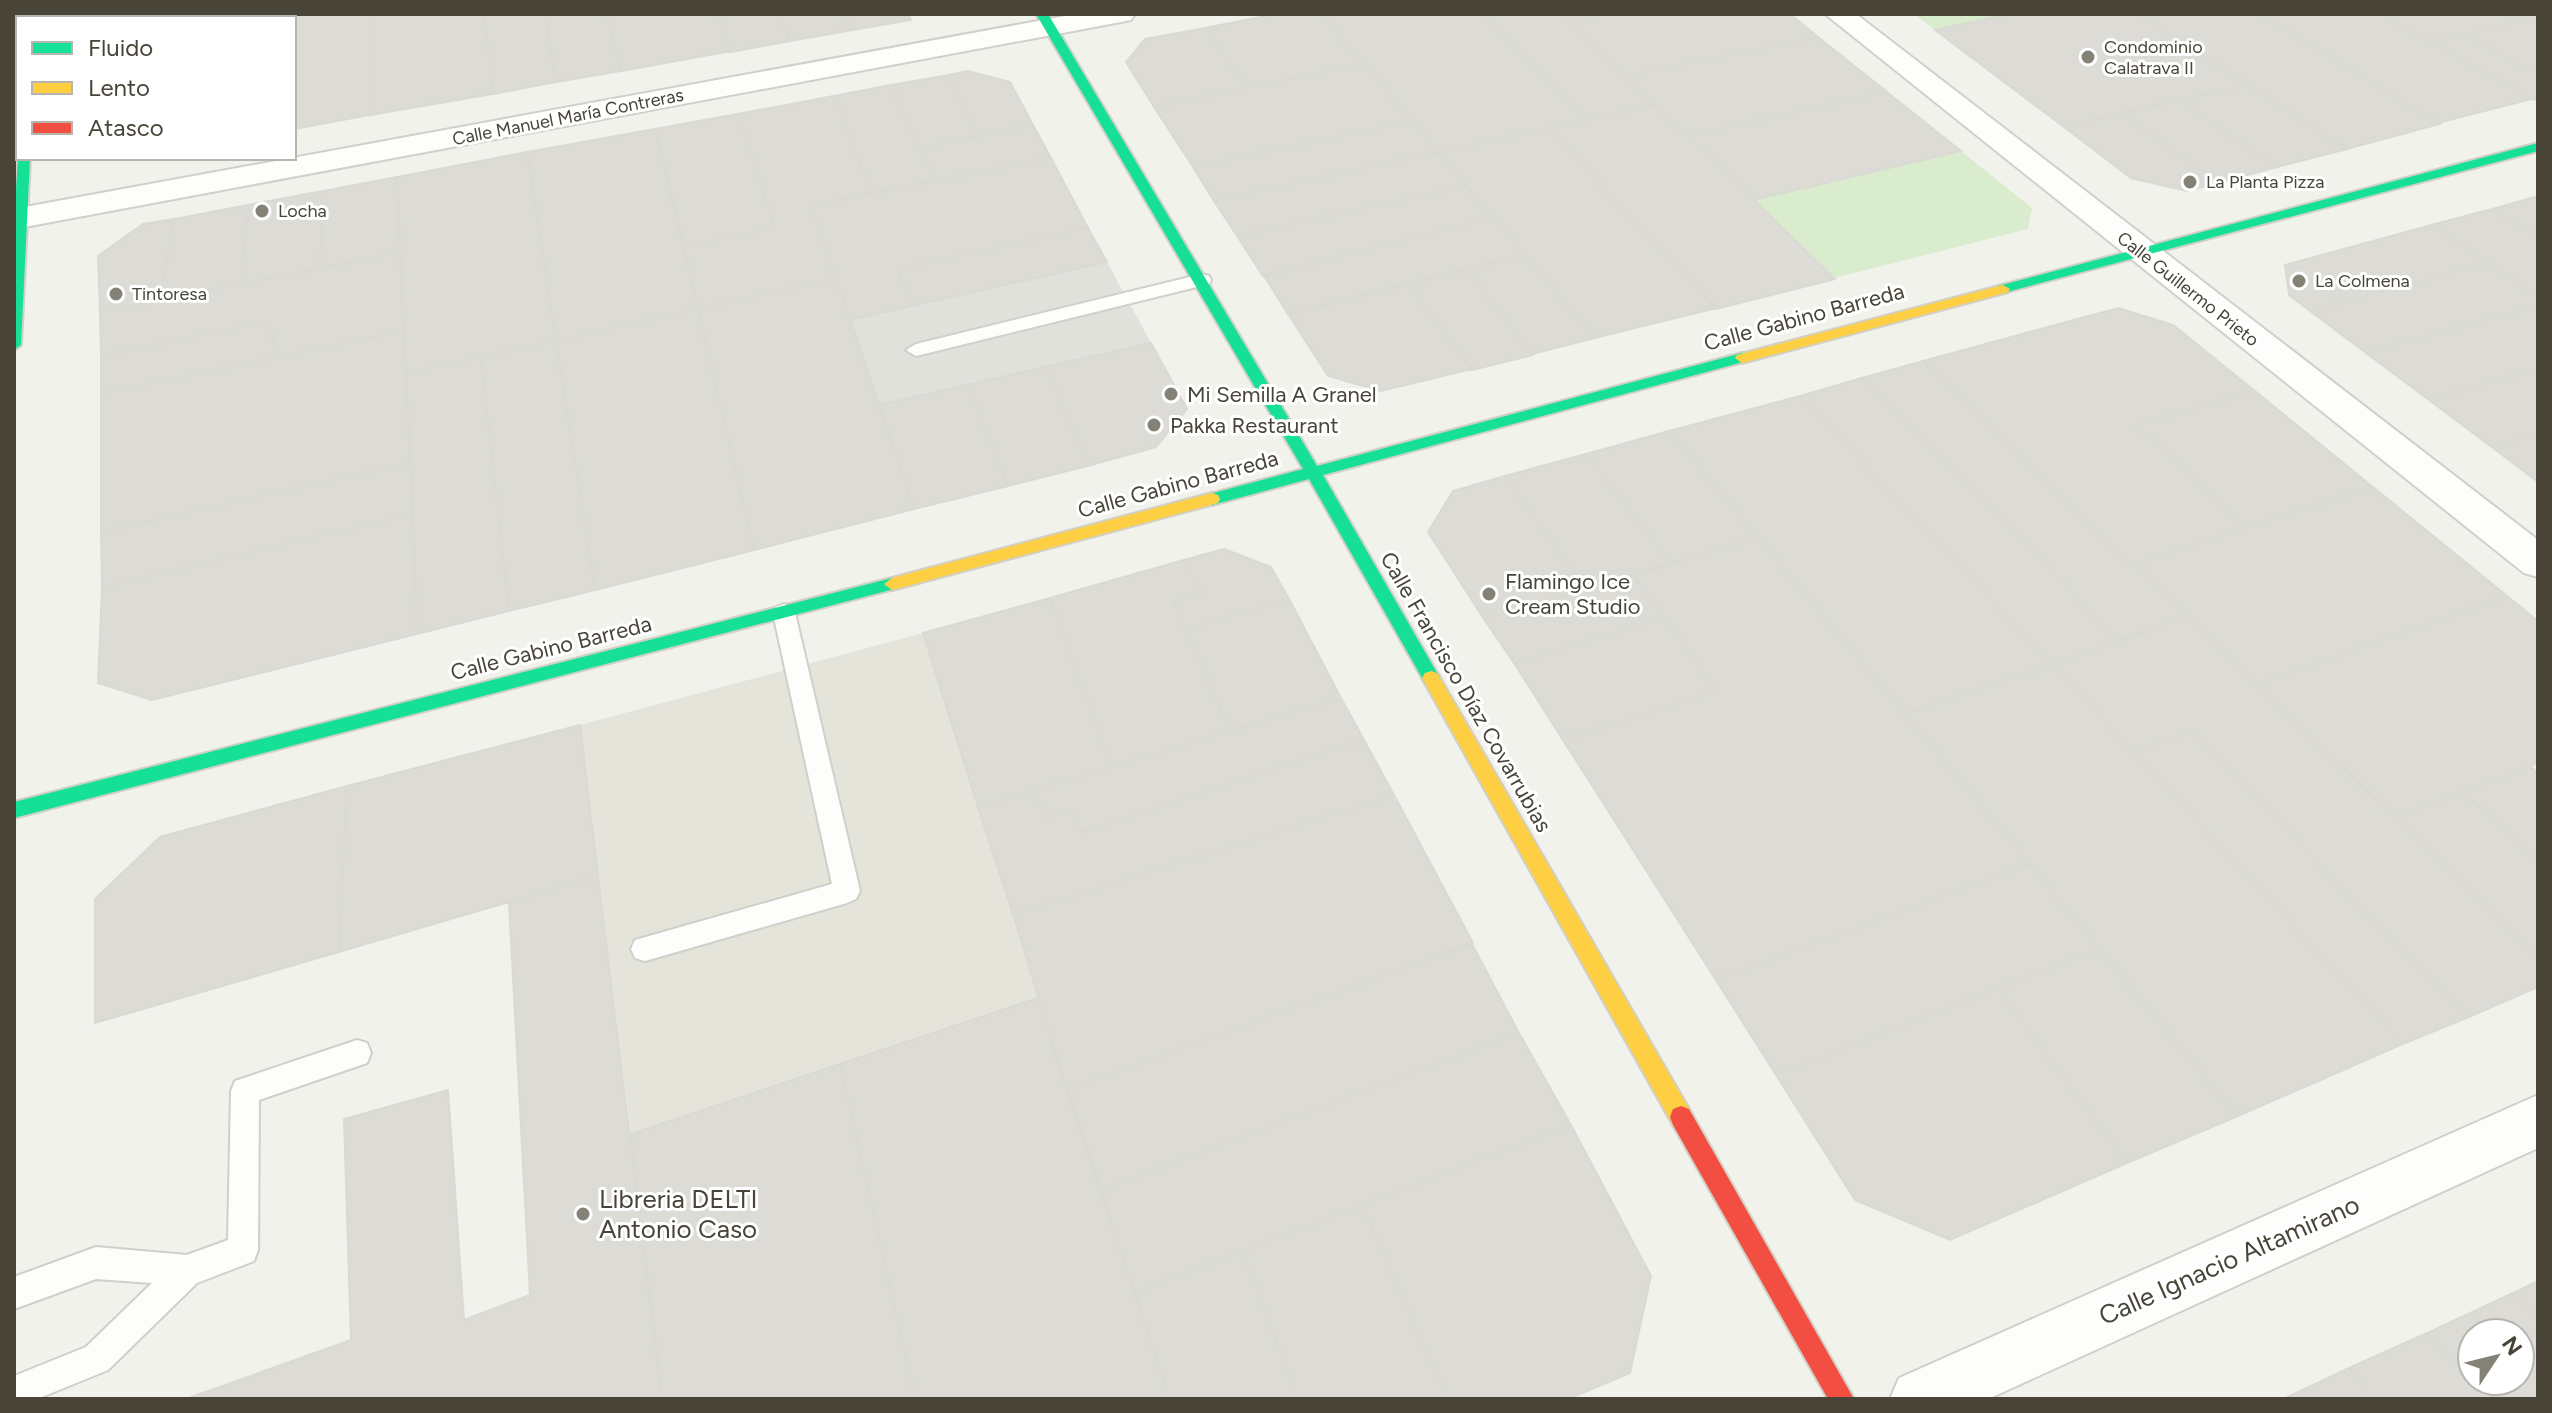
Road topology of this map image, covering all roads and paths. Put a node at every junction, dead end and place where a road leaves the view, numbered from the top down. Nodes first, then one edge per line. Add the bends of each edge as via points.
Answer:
1 (1121, 14) edge
2 (1839, 14) edge
3 (1046, 20) edge
4 (2538, 147) edge
5 (24, 160) edge
6 (18, 219) edge
7 (2141, 253) junction
8 (1202, 280) junction
9 (14, 345) edge
10 (916, 350) dead end
11 (1313, 472) junction
12 (2538, 562) edge
13 (784, 613) junction
14 (14, 810) edge
15 (645, 949) dead end
16 (357, 1053) dead end
17 (2538, 1121) edge
18 (187, 1271) junction
19 (14, 1293) edge
20 (14, 1392) edge
21 (1842, 1399) edge
22 (1920, 1399) edge

1 - 3 street, Calle Manuel María Contreras
2 - 7 street, Calle Guillermo Prieto
3 - 6 street, Calle Manuel María Contreras
3 - 8 street, Calle Francisco Díaz Covarrubias
4 - 7 street, Calle Gabino Barreda
5 - 6 street
6 - 9 street
7 - 11 street, Calle Gabino Barreda
7 - 12 street, Calle Guillermo Prieto
8 - 10 lane
8 - 11 street, Calle Francisco Díaz Covarrubias
11 - 13 street, Calle Gabino Barreda
11 - 21 street, Calle Francisco Díaz Covarrubias
13 - 14 street, Calle Gabino Barreda
13 - 15 lane via 847,891
16 - 18 lane via 245,1091 243,1250
17 - 22 street, Calle Ignacio Altamirano
18 - 19 lane via 96,1263
18 - 20 lane via 97,1359

